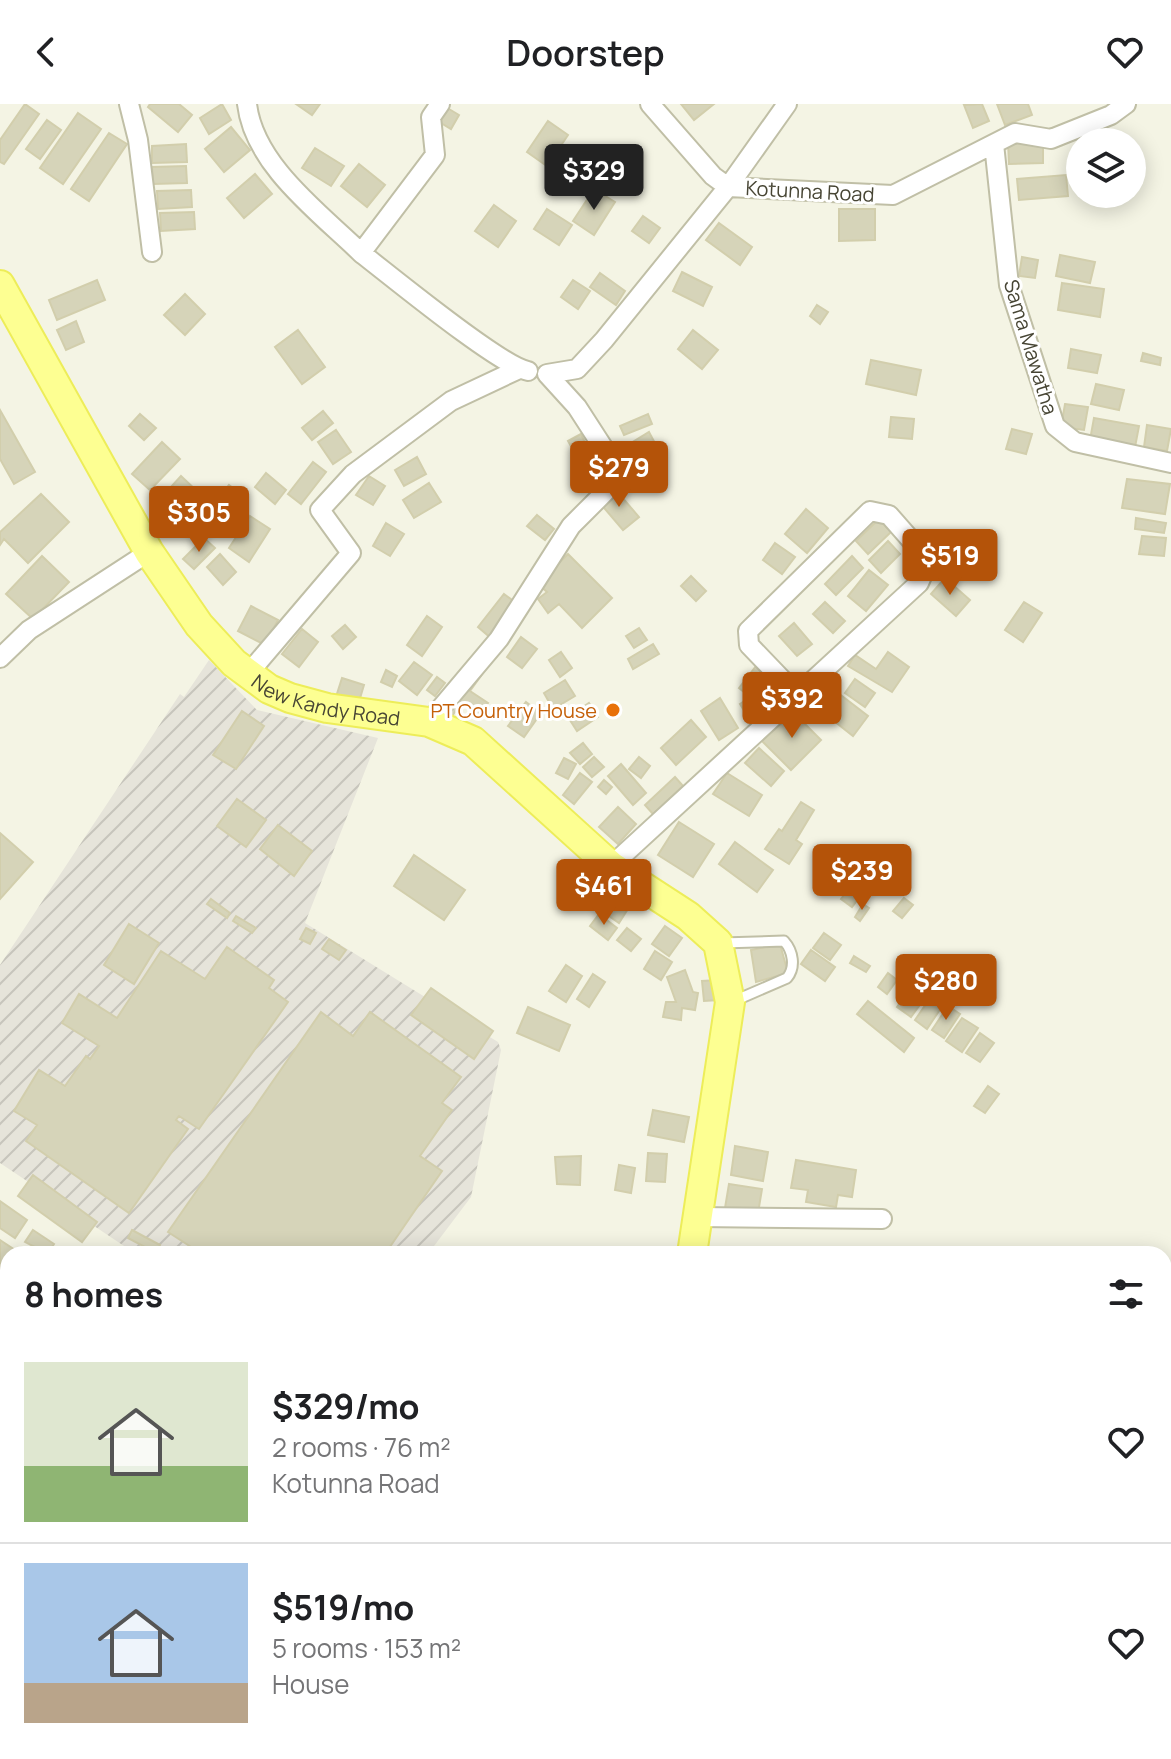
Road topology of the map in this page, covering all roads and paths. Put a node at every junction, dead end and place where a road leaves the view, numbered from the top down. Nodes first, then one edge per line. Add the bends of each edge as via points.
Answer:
1 (129, 104) edge
2 (247, 104) edge
3 (440, 104) edge
4 (650, 104) edge
5 (787, 104) edge
6 (1126, 104) edge
7 (994, 144) junction
8 (728, 187) junction
9 (152, 252) dead end
10 (361, 253) junction
11 (0, 285) edge
12 (519, 369) junction
13 (547, 374) junction
14 (1171, 463) edge
15 (149, 552) junction
16 (0, 658) edge
17 (247, 675) junction
18 (797, 695) junction
19 (429, 722) junction
20 (611, 866) junction
21 (718, 943) junction
22 (763, 980) dead end
23 (758, 991) junction
24 (730, 1002) junction
25 (698, 1217) junction
26 (882, 1219) dead end
27 (693, 1246) edge

1 - 9 street
2 - 10 street via 267,154
3 - 10 street via 431,117 435,155
4 - 8 street, Kotunna Road
5 - 8 street
6 - 7 street, Kotunna Road via 1051,139 1015,133
7 - 8 street, Kotunna Road via 893,195
7 - 14 street, Sama Mawatha via 1009,285 1055,426 1075,442
8 - 13 street via 577,369
10 - 12 street
11 - 15 main road, New Kandy Road
12 - 13 street
12 - 17 street via 451,401 353,474 320,510 351,553
13 - 19 street via 577,407 619,472 617,480 571,526 499,639
15 - 16 street via 29,630
15 - 17 main road, New Kandy Road via 199,625
17 - 19 main road, New Kandy Road via 307,703
18 - 18 street via 749,645 748,631 870,511 889,515 925,556 919,583
18 - 20 street
19 - 20 main road, New Kandy Road via 491,754
20 - 21 main road, New Kandy Road via 688,916
21 - 23 lane via 784,941 790,948 793,963 787,978
21 - 24 main road
22 - 23 lane
23 - 24 lane
24 - 25 main road
25 - 26 street
25 - 27 main road

